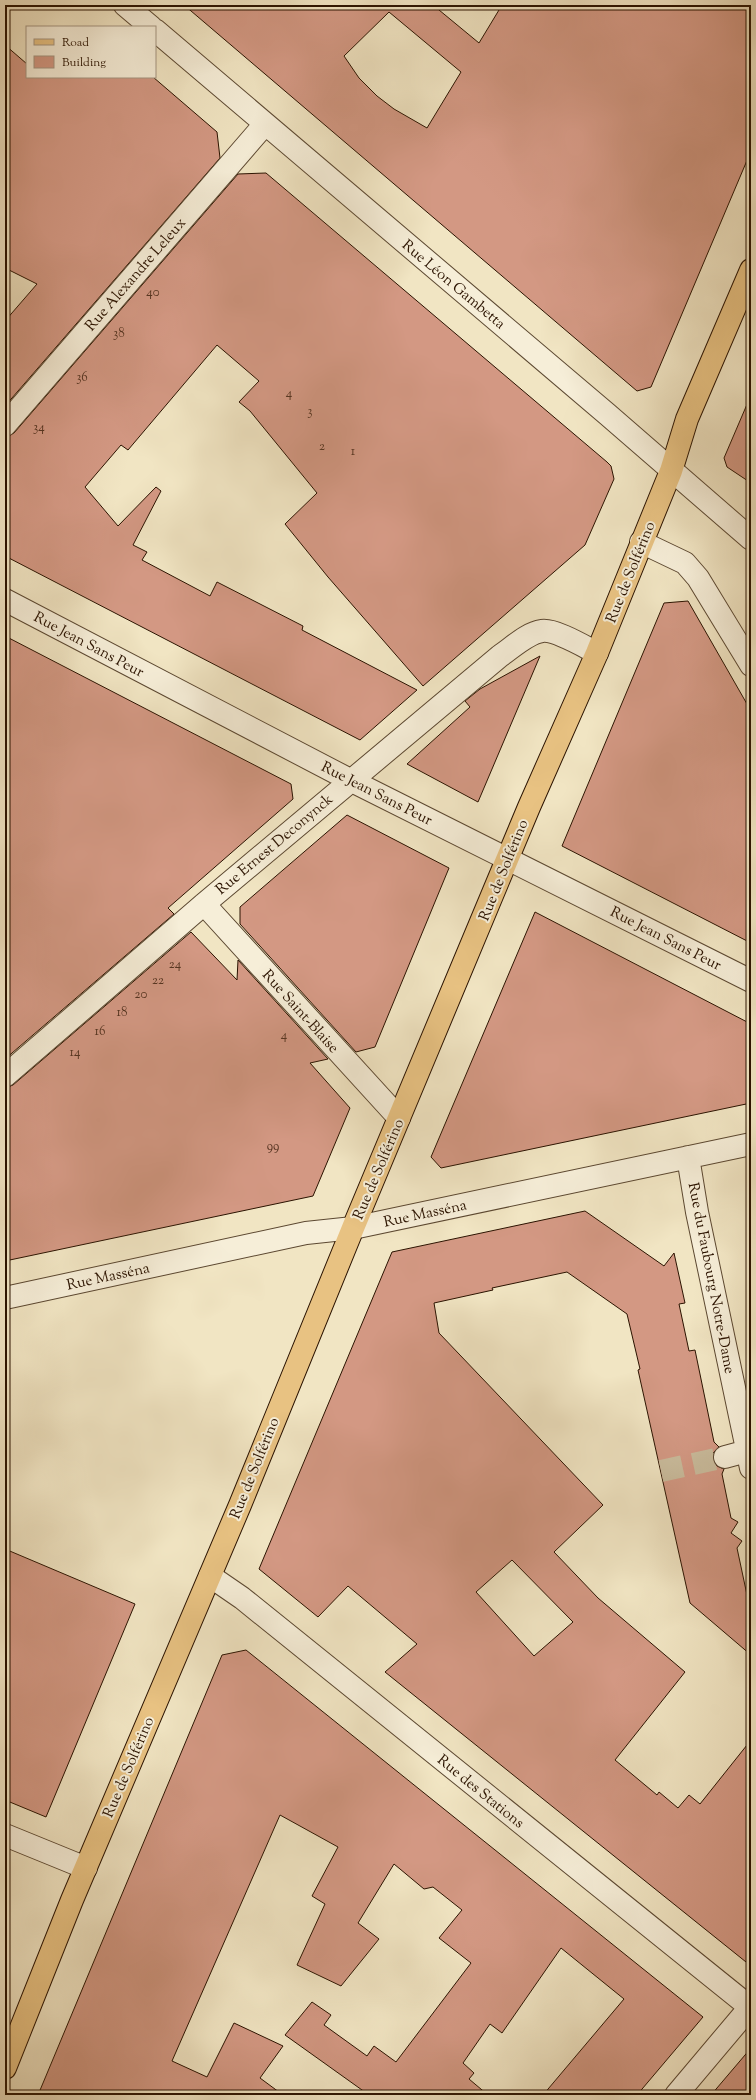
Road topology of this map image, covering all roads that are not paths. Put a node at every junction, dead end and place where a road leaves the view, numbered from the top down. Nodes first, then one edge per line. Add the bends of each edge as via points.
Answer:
1 (125, 5) edge
2 (150, 26) edge
3 (156, 31) edge
4 (265, 124) junction
5 (751, 270) edge
6 (5, 425) edge
7 (671, 471) junction
8 (751, 539) edge
9 (641, 542) junction
10 (5, 600) edge
11 (597, 653) junction
12 (751, 665) edge
13 (350, 780) junction
14 (508, 859) junction
15 (204, 904) junction
16 (751, 981) edge
17 (5, 1076) edge
18 (399, 1118) junction
19 (751, 1144) edge
20 (688, 1157) junction
21 (353, 1228) junction
22 (5, 1298) edge
23 (725, 1457) tunnel mouth
24 (749, 1459) edge
25 (210, 1576) junction
26 (5, 1834) edge
27 (86, 1868) junction
28 (751, 2007) edge
29 (5, 2068) edge
30 (676, 2095) edge

1 - 2 street
3 - 4 street, Rue Léon Gambetta
4 - 6 street, Rue Alexandre Leleux
4 - 7 street, Rue Léon Gambetta
5 - 7 main road, Rue de Solférino via 687,419
7 - 8 street, Rue Léon Gambetta
7 - 9 main road, Rue de Solférino
9 - 11 main road, Rue de Solférino
9 - 12 street via 685,562 698,578
10 - 13 street, Rue Jean Sans Peur
11 - 13 street, Rue Ernest Deconynck via 554,633 544,630 536,632 500,656
11 - 14 main road, Rue de Solférino
13 - 14 street, Rue Jean Sans Peur
13 - 15 street, Rue Ernest Deconynck
14 - 16 street, Rue Jean Sans Peur
14 - 18 main road, Rue de Solférino
15 - 17 street, Rue Ernest Deconynck
15 - 18 street, Rue Saint-Blaise
18 - 21 main road, Rue de Solférino
19 - 20 street, Rue Masséna
20 - 21 street, Rue Masséna
20 - 24 street, Rue du Faubourg Notre-Dame
21 - 22 street, Rue Masséna via 306,1233
21 - 25 main road, Rue de Solférino
23 - 24 street
25 - 27 main road, Rue de Solférino
25 - 28 street, Rue des Stations via 242,1598
26 - 27 street
27 - 29 main road, Rue de Solférino
28 - 30 street

